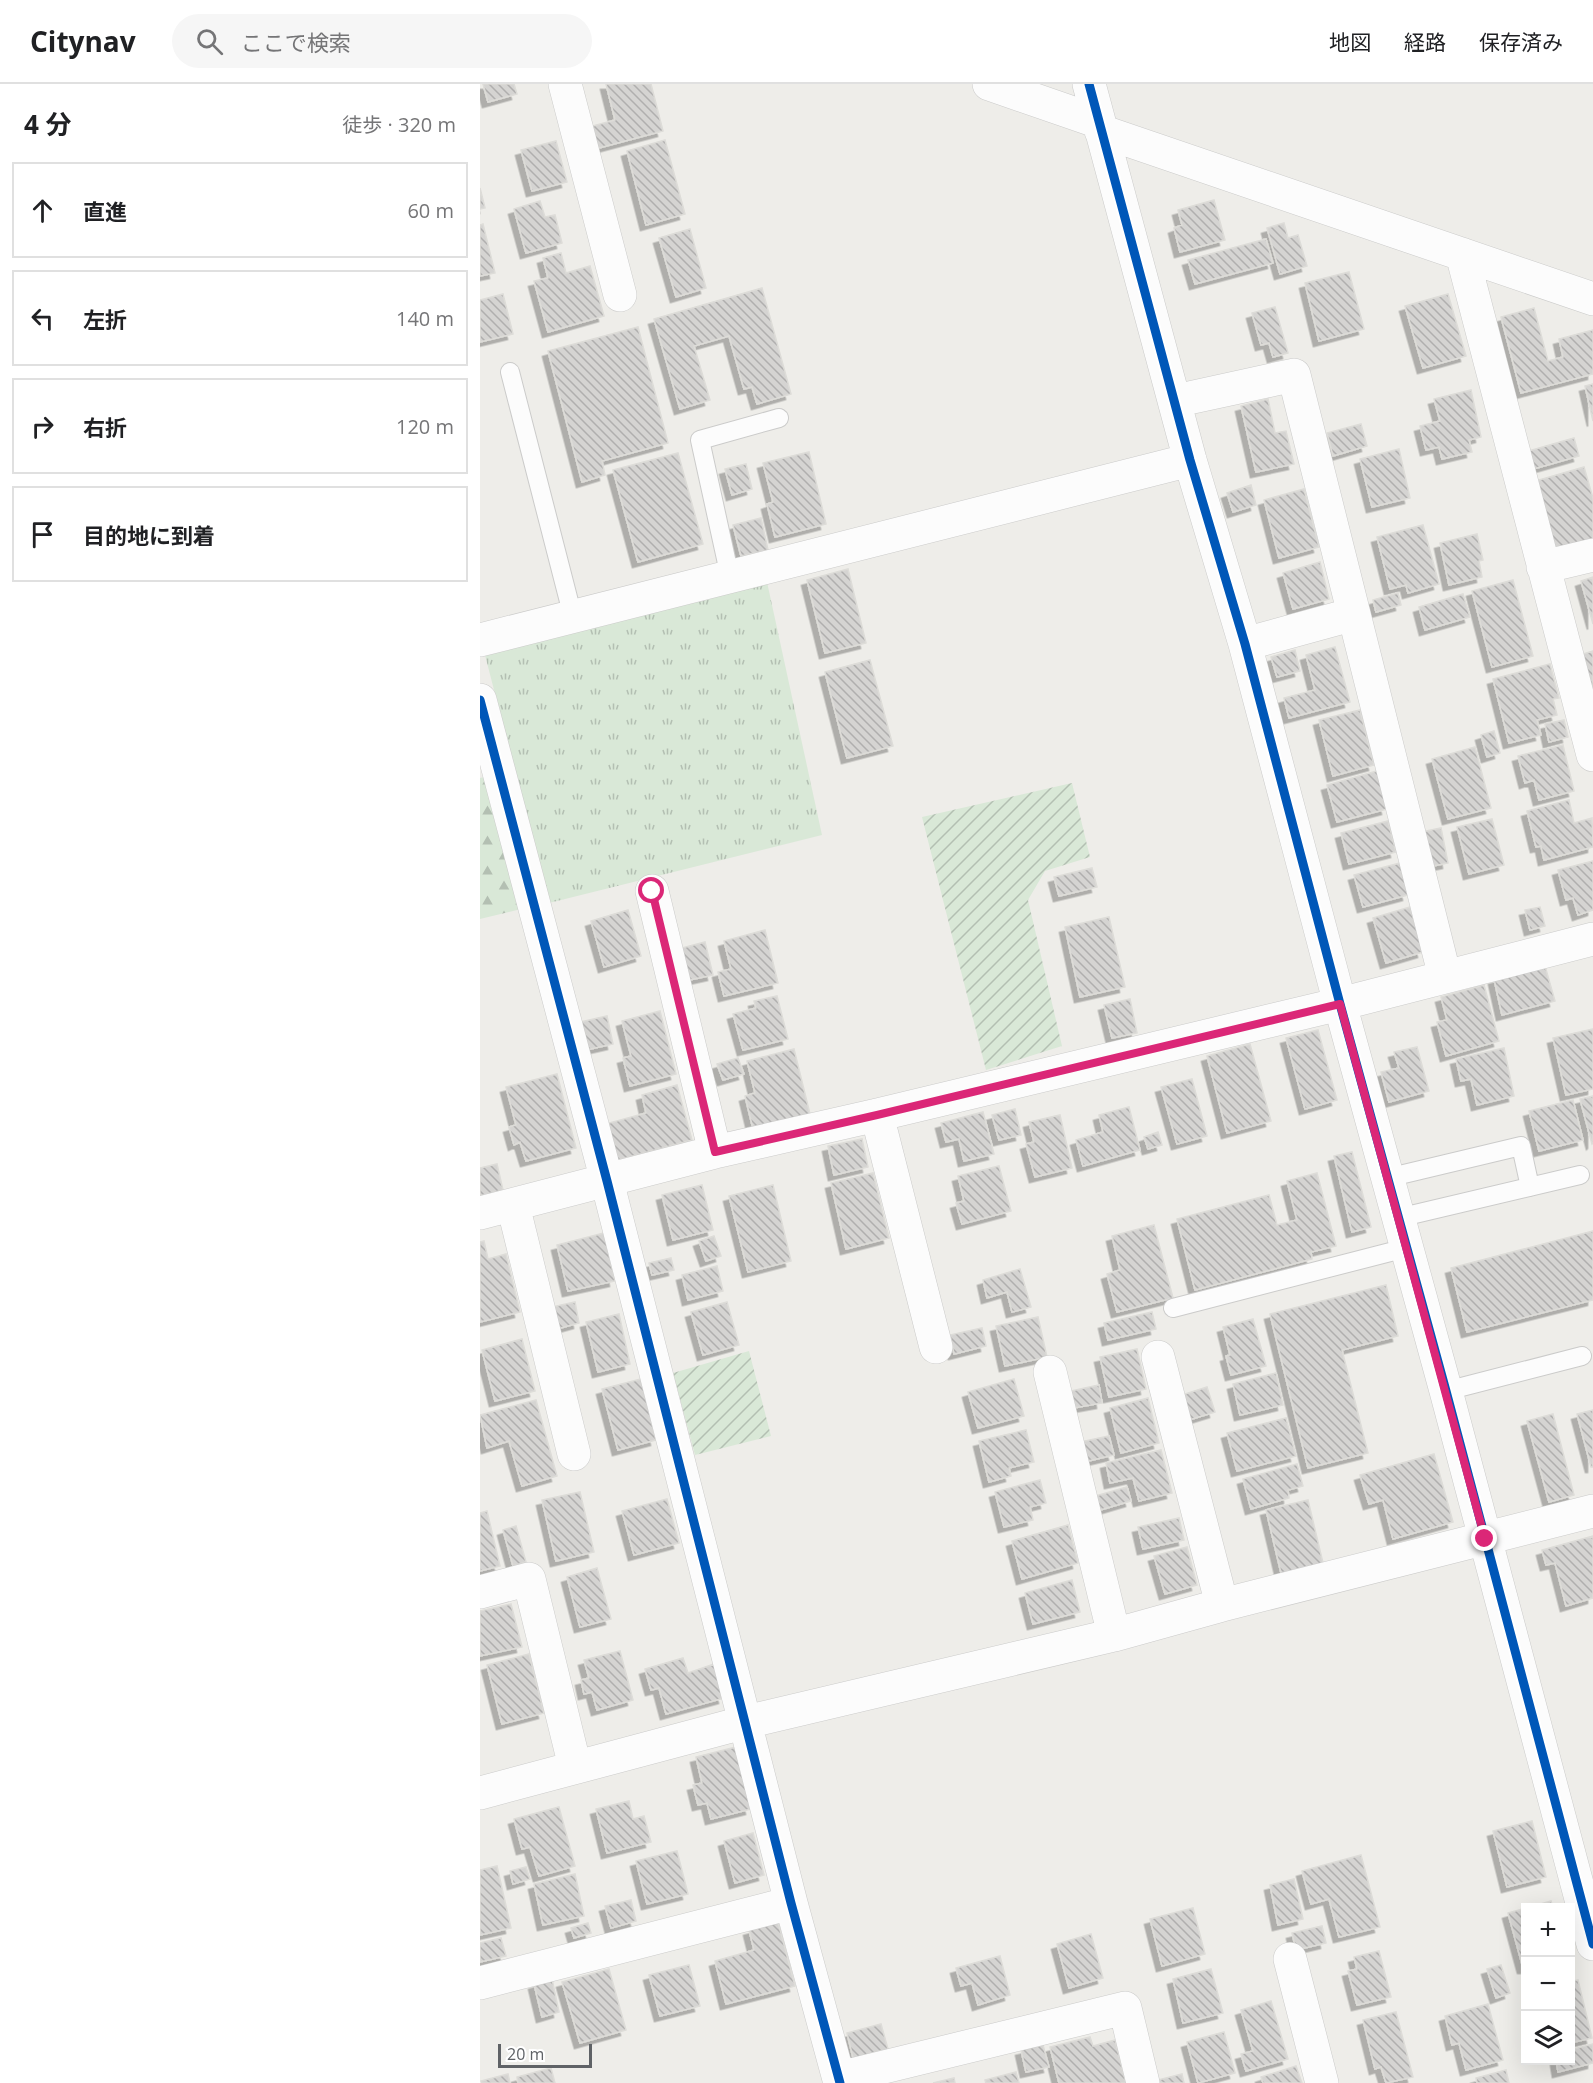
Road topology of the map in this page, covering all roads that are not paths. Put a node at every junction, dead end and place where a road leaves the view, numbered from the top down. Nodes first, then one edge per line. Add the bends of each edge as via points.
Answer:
1 (565, 84) edge
2 (989, 84) edge
3 (1089, 84) edge
4 (1100, 126) junction
5 (1462, 254) junction
6 (620, 296) dead end
7 (1593, 299) edge
8 (510, 372) dead end
9 (1175, 401) junction
10 (779, 418) dead end
11 (1190, 460) junction
12 (1593, 555) edge
13 (1543, 567) junction
14 (730, 577) junction
15 (1354, 614) junction
16 (573, 617) junction
17 (480, 640) edge
18 (1245, 644) junction
19 (480, 700) edge
20 (1593, 755) edge
21 (652, 891) dead end
22 (1593, 939) edge
23 (1445, 977) junction
24 (1340, 1004) junction
25 (877, 1115) junction
26 (715, 1152) junction
27 (1580, 1175) dead end
28 (1387, 1178) junction
29 (607, 1180) junction
30 (1530, 1187) junction
31 (513, 1205) junction
32 (480, 1213) edge
33 (1402, 1233) junction
34 (1173, 1308) dead end
35 (936, 1347) dead end
36 (1582, 1356) dead end
37 (1158, 1357) dead end
38 (1050, 1372) dead end
39 (1446, 1391) junction
40 (574, 1454) dead end
41 (1593, 1511) edge
42 (1485, 1539) junction
43 (480, 1592) edge
44 (1222, 1605) junction
45 (1114, 1635) junction
46 (746, 1722) junction
47 (575, 1767) junction
48 (480, 1793) edge
49 (791, 1903) junction
50 (1593, 1944) edge
51 (1290, 1959) dead end
52 (480, 1983) edge
53 (840, 2081) edge
54 (1143, 2083) edge
55 (1322, 2083) edge

1 - 6 street
2 - 4 street
3 - 4 street
4 - 5 street
4 - 9 street
5 - 7 street
5 - 13 street
8 - 16 lane
9 - 11 street
9 - 15 street via 1294,375
10 - 14 lane via 700,440
11 - 14 street
11 - 18 street
12 - 13 street
13 - 20 street
14 - 16 street
15 - 18 street
15 - 23 street
16 - 17 street
18 - 24 street
19 - 29 street
21 - 26 street
22 - 23 street
23 - 24 street
24 - 25 street
24 - 28 street
25 - 26 street
25 - 35 street
26 - 29 street
27 - 30 lane
28 - 30 lane via 1521,1146
28 - 33 street
29 - 31 street
29 - 46 street
30 - 33 lane
31 - 32 street
31 - 40 street
33 - 34 lane
33 - 39 street
36 - 39 lane
37 - 44 street
38 - 45 street
39 - 42 street
41 - 42 street
42 - 44 street
42 - 50 street
43 - 47 street via 529,1580
44 - 45 street
45 - 46 street
46 - 47 street
46 - 49 street
47 - 48 street
49 - 52 street
49 - 53 street
51 - 55 street
53 - 54 street via 1125,2008

